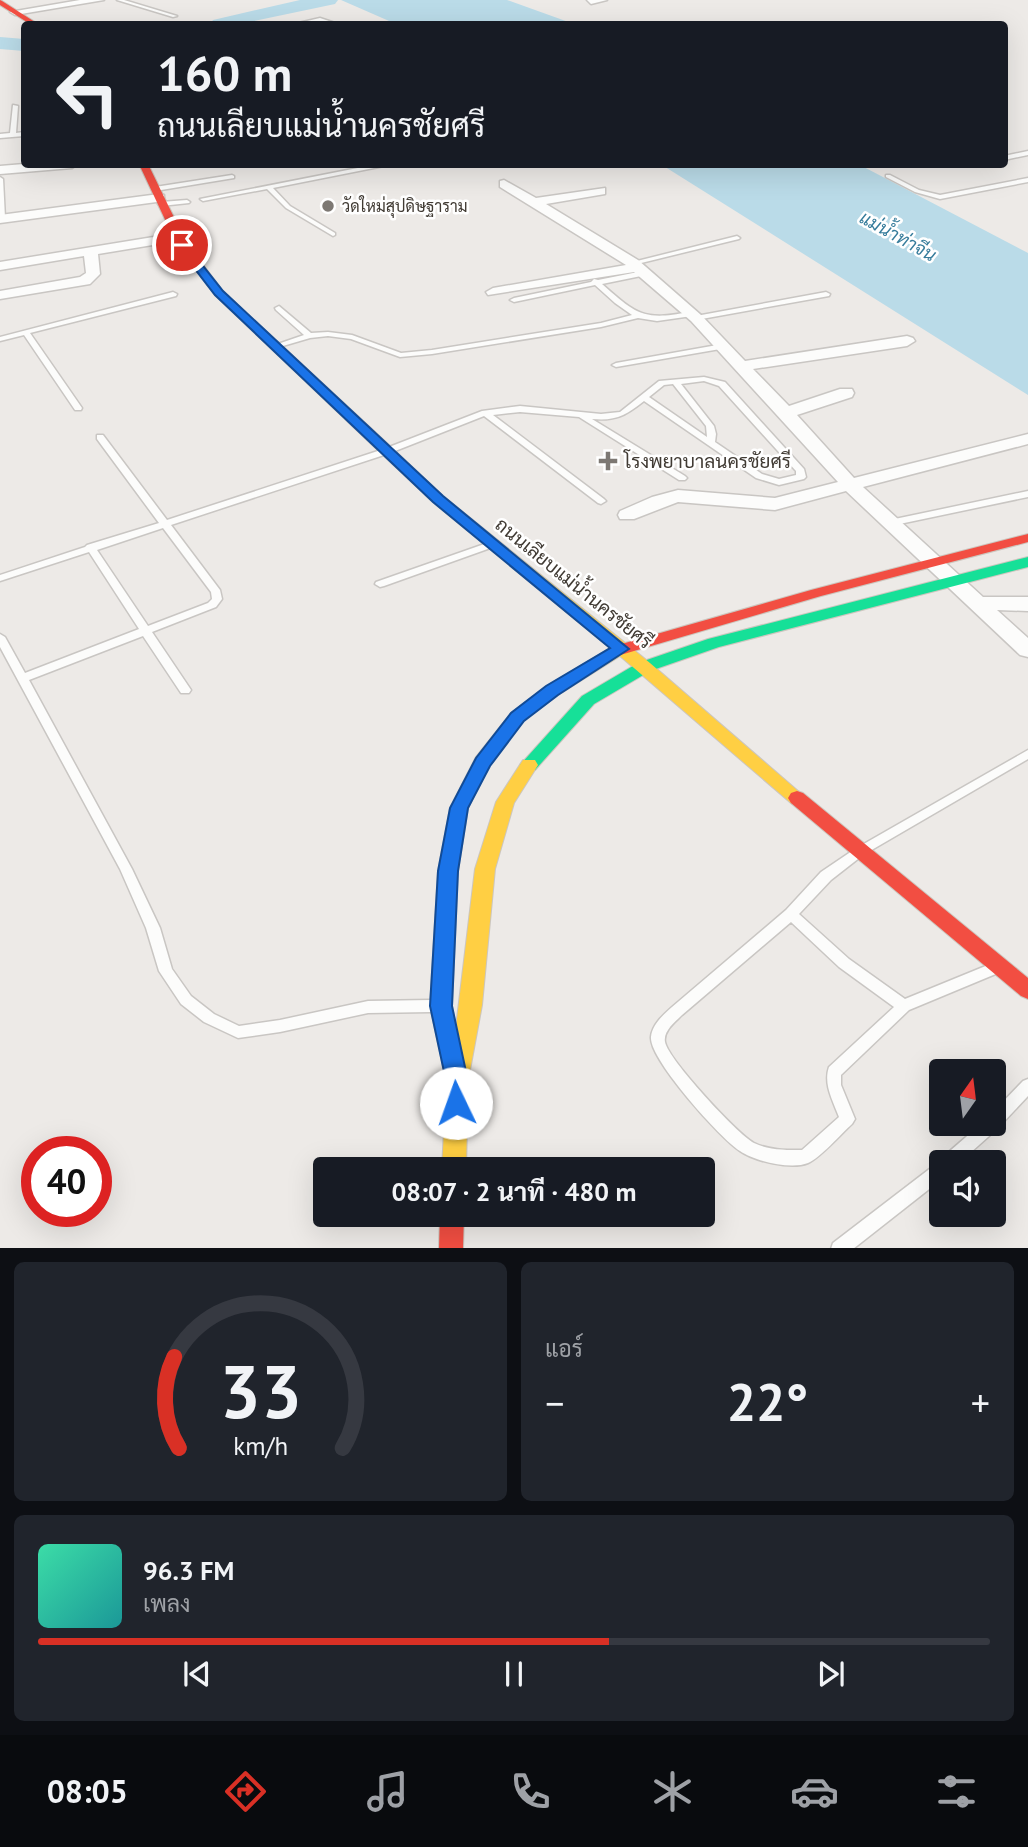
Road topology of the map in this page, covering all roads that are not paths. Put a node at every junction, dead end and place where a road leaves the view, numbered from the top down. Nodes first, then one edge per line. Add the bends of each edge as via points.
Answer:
1 (99, 0) edge
2 (119, 0) edge
3 (602, 0) edge
4 (591, 1) edge
5 (0, 2) edge
6 (15, 12) junction
7 (175, 16) dead end
8 (29, 21) edge
9 (15, 106) dead end
10 (13, 134) junction
11 (21, 134) edge
12 (0, 135) edge
13 (1028, 153) edge
14 (1008, 157) edge
15 (24, 168) edge
16 (146, 168) edge
17 (371, 168) edge
18 (0, 170) edge
19 (888, 176) dead end
20 (232, 177) dead end
21 (0, 178) edge
22 (1028, 180) edge
23 (504, 184) dead end
24 (269, 188) junction
25 (600, 191) dead end
26 (158, 197) junction
27 (203, 200) dead end
28 (187, 202) dead end
29 (535, 202) junction
30 (1, 218) edge
31 (333, 234) dead end
32 (178, 237) junction
33 (737, 238) dead end
34 (91, 253) junction
35 (0, 266) edge
36 (638, 267) junction
37 (594, 281) junction
38 (493, 292) dead end
39 (173, 294) dead end
40 (826, 294) dead end
41 (0, 295) edge
42 (514, 300) dead end
43 (279, 308) dead end
44 (692, 316) junction
45 (635, 317) junction
46 (26, 332) junction
47 (309, 336) junction
48 (0, 339) edge
49 (907, 341) dead end
50 (723, 345) junction
51 (275, 346) junction
52 (616, 365) dead end
53 (742, 366) junction
54 (675, 382) junction
55 (846, 393) dead end
56 (645, 398) junction
57 (78, 408) dead end
58 (485, 413) junction
59 (786, 413) junction
60 (577, 414) junction
61 (100, 437) dead end
62 (1028, 439) edge
63 (710, 443) junction
64 (387, 450) junction
65 (682, 478) dead end
66 (849, 484) junction
67 (1028, 494) edge
68 (601, 501) dead end
69 (627, 515) dead end
70 (165, 523) junction
71 (890, 523) junction
72 (1028, 538) edge
73 (493, 544) junction
74 (90, 547) junction
75 (933, 562) junction
76 (1028, 562) edge
77 (0, 578) edge
78 (952, 581) junction
79 (380, 584) dead end
80 (976, 603) junction
81 (1028, 604) edge
82 (143, 630) junction
83 (0, 637) edge
84 (621, 649) junction
85 (1028, 650) edge
86 (644, 667) junction
87 (24, 678) junction
88 (185, 690) dead end
89 (1028, 754) edge
90 (859, 852) junction
91 (791, 914) junction
92 (999, 966) junction
93 (1028, 990) edge
94 (441, 1006) junction
95 (904, 1006) junction
96 (457, 1081) junction
97 (1028, 1086) edge
98 (1006, 1109) edge
99 (978, 1136) edge
100 (963, 1150) edge
101 (454, 1157) edge
102 (929, 1179) edge
103 (452, 1227) edge
104 (451, 1248) edge
105 (839, 1248) edge

1 - 6 street
2 - 7 lane
3 - 4 street
5 - 6 main road
6 - 8 main road
9 - 10 lane
10 - 11 lane
10 - 12 lane
13 - 14 lane
15 - 18 street
16 - 26 main road, ถนนเลียบแม่น้ำนครชัยศรี
17 - 24 lane
19 - 22 lane via 933,197
20 - 26 lane
21 - 30 lane
23 - 29 street
24 - 27 lane
24 - 31 lane via 288,207
25 - 29 street
26 - 28 lane
26 - 30 street
26 - 32 main road, ถนนเลียบแม่น้ำนครชัยศรี
29 - 36 street
32 - 34 street
32 - 51 main road, ถนนเลียบแม่น้ำนครชัยศรี via 219,293
33 - 36 lane
34 - 35 street
34 - 41 street via 93,274 85,281
36 - 37 lane
36 - 38 street
36 - 44 street
37 - 42 lane
37 - 45 lane
39 - 46 lane
40 - 44 lane
43 - 47 lane
44 - 45 lane
44 - 50 street
45 - 47 lane via 400,355 352,337
46 - 48 lane
46 - 57 lane
47 - 51 lane
49 - 53 street
50 - 52 lane
50 - 53 street
51 - 64 main road, ถนนเลียบแม่น้ำนครชัยศรี
53 - 59 street
54 - 56 lane via 654,387
54 - 63 lane via 710,426
54 - 63 lane via 704,379 722,384 801,471 801,477 787,482 770,480
55 - 59 street
56 - 60 lane via 622,414
56 - 63 lane
58 - 60 lane via 520,409
58 - 64 lane
58 - 68 lane
59 - 66 street
60 - 65 lane
61 - 70 lane
62 - 66 street
64 - 70 lane
64 - 73 main road, ถนนเลียบแม่น้ำนครชัยศรี
66 - 69 street via 764,505 678,496
66 - 71 street
67 - 71 lane
70 - 74 lane
70 - 82 lane via 217,599 212,605
71 - 75 street
72 - 75 main road
73 - 79 lane
73 - 84 main road, ถนนเลียบแม่น้ำนครชัยศรี
74 - 77 lane
74 - 82 lane
75 - 78 street
75 - 84 main road
76 - 78 main road
78 - 80 street
78 - 86 main road via 714,643
80 - 81 street
80 - 85 street
82 - 87 lane
82 - 88 lane
83 - 87 lane
84 - 86 main road, ถนนเลียบแม่น้ำนครชัยศรี
84 - 94 main road via 517,717 482,762 459,808 448,871
86 - 90 main road, ถนนเลียบแม่น้ำนครชัยศรี
86 - 96 main road via 588,700 540,750 505,802 485,869 471,1005
87 - 94 lane via 126,869 153,928 166,971 186,1000 237,1032 368,1007
89 - 90 lane
90 - 91 lane via 826,876
90 - 92 main road, ถนนเลียบแม่น้ำนครชัยศรี
91 - 95 lane via 844,963
91 - 95 lane via 677,1011 661,1028 658,1043 667,1061 718,1122 745,1146 776,1158 805,1157 847,1119 834,1072
92 - 93 main road, ถนนเลียบแม่น้ำนครชัยศรี
92 - 95 lane
94 - 96 main road
96 - 101 main road
97 - 98 lane
99 - 100 lane
102 - 105 lane
103 - 104 main road

